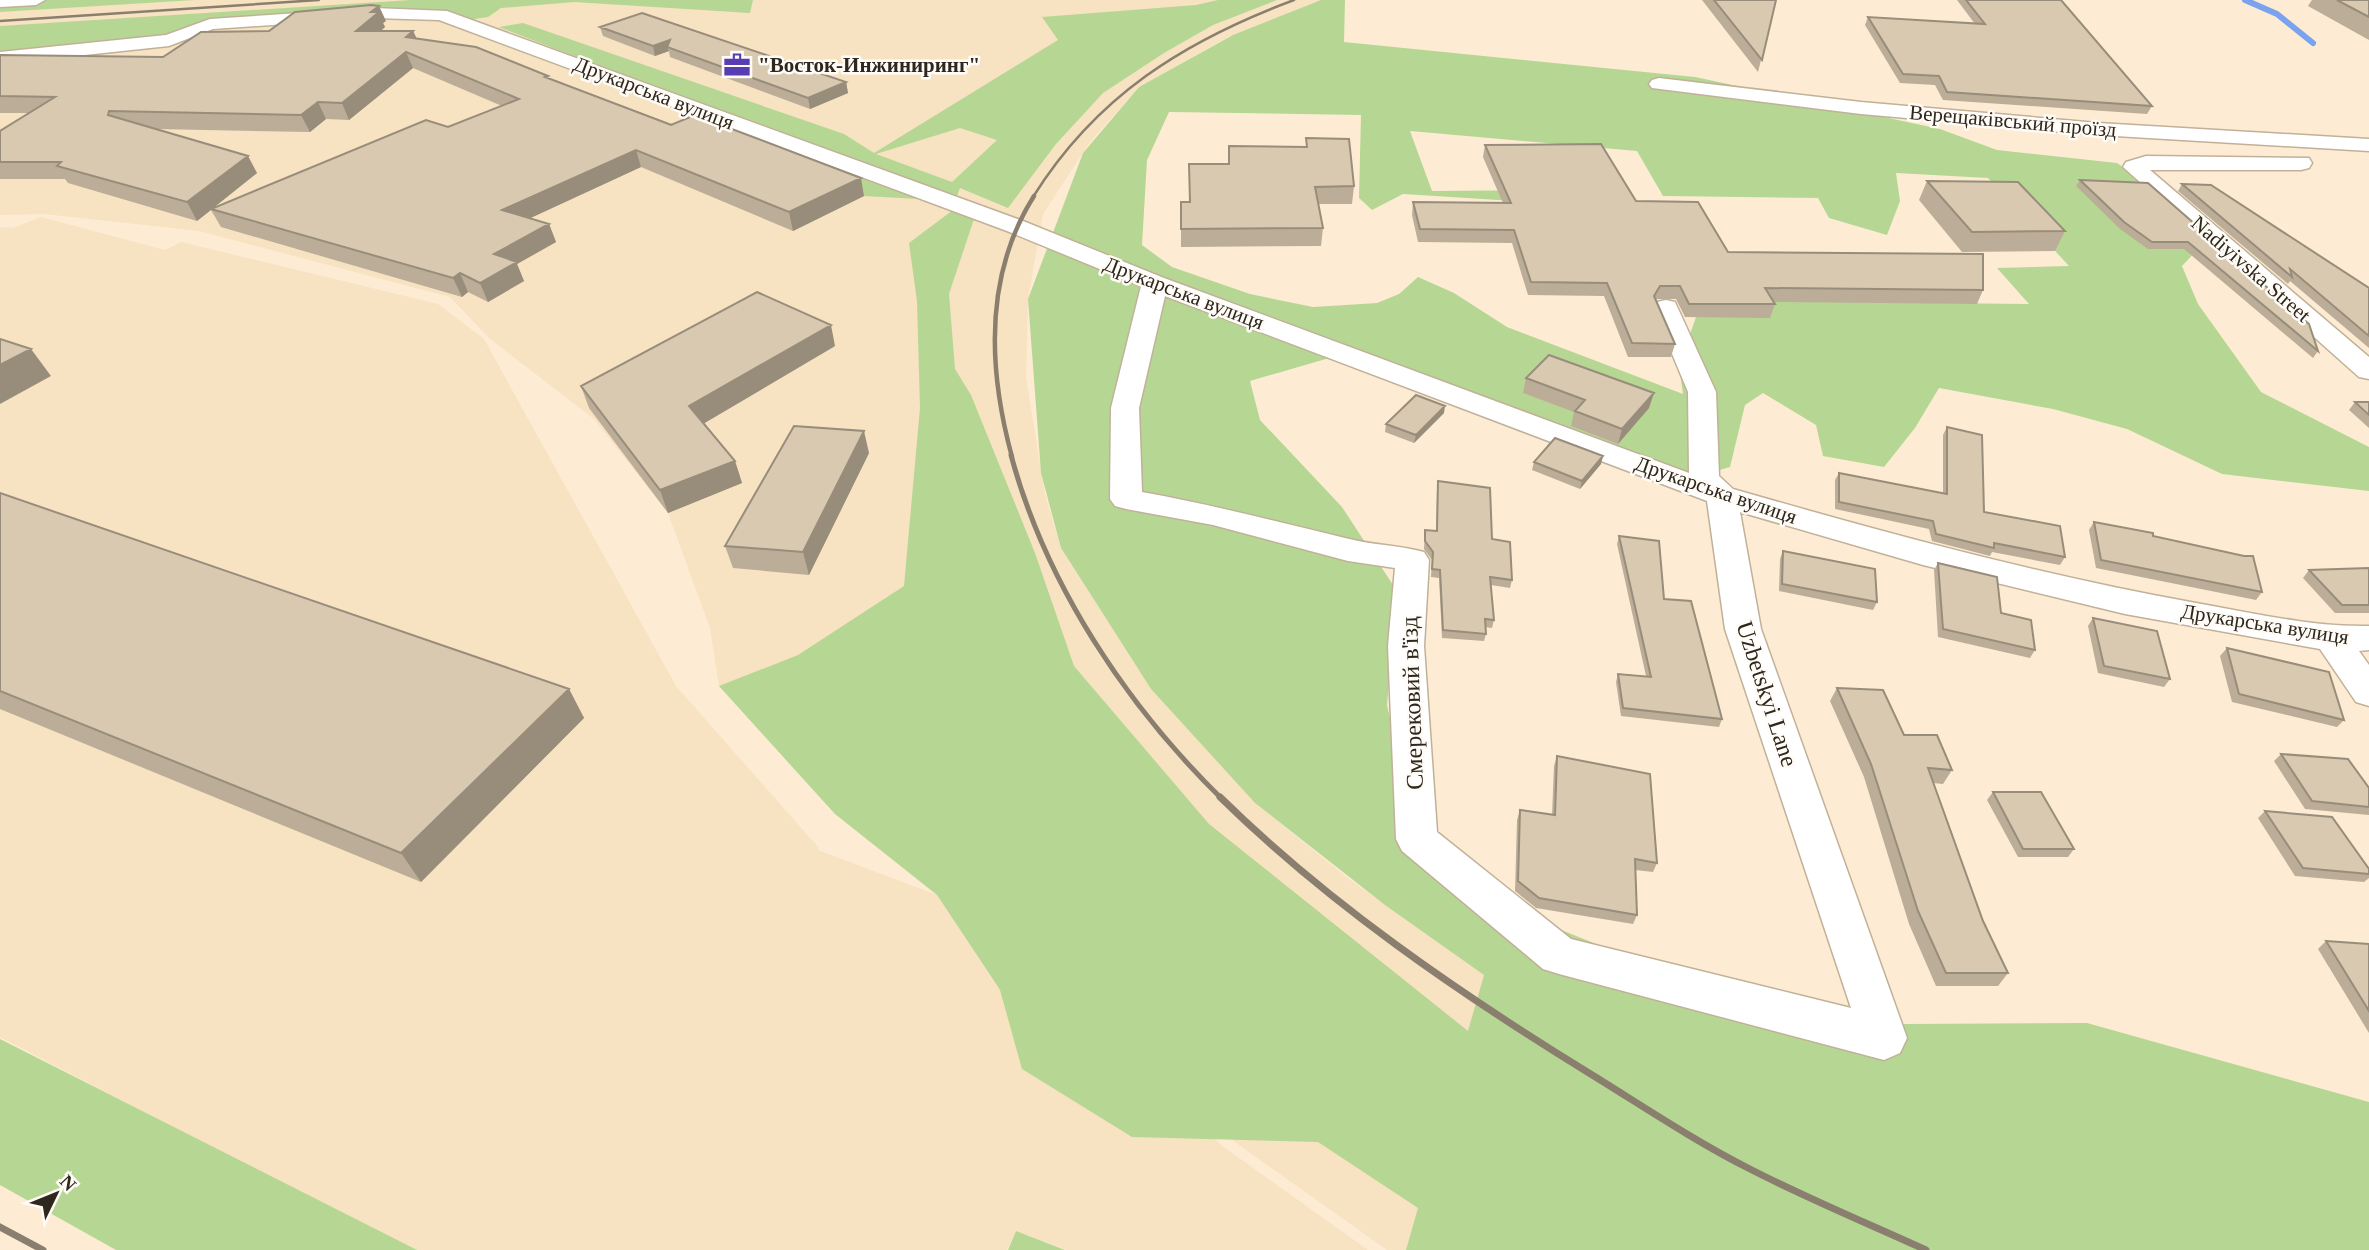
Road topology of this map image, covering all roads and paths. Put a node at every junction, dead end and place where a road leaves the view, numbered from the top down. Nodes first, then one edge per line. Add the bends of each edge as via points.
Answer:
1 (36, 0) edge
2 (0, 2) edge
3 (0, 58) edge
4 (1660, 84) dead end
5 (2368, 145) edge
6 (2134, 167) joint
7 (1154, 283) junction
8 (1666, 308) dead end
9 (2369, 371) edge
10 (1722, 496) junction
11 (2369, 638) edge
12 (2331, 639) junction
13 (2369, 692) edge
14 (1884, 1038) joint

1 - 2 street
3 - 7 street, Друкарська вулиця via 169,40 210,24 374,13 441,15 1015,226
4 - 5 street, Верещаківський проїзд via 2085,128
5 - 6 street, Верещаківський проїзд via 2338,164 2146,163
6 - 9 street, Nadiyivska Street
7 - 10 street, Друкарська вулиця
7 - 14 street, Смерековий в'їзд via 1125,408 1126,499 1213,515 1348,550 1412,559 1406,646 1417,839 1559,955
8 - 10 street, Uzbetskyi Lane via 1702,393 1704,478
10 - 12 street, Друкарська вулиця via 1923,554 2085,592
10 - 14 street, Uzbetskyi Lane via 1743,629
11 - 12 street, Друкарська вулиця
12 - 13 street

